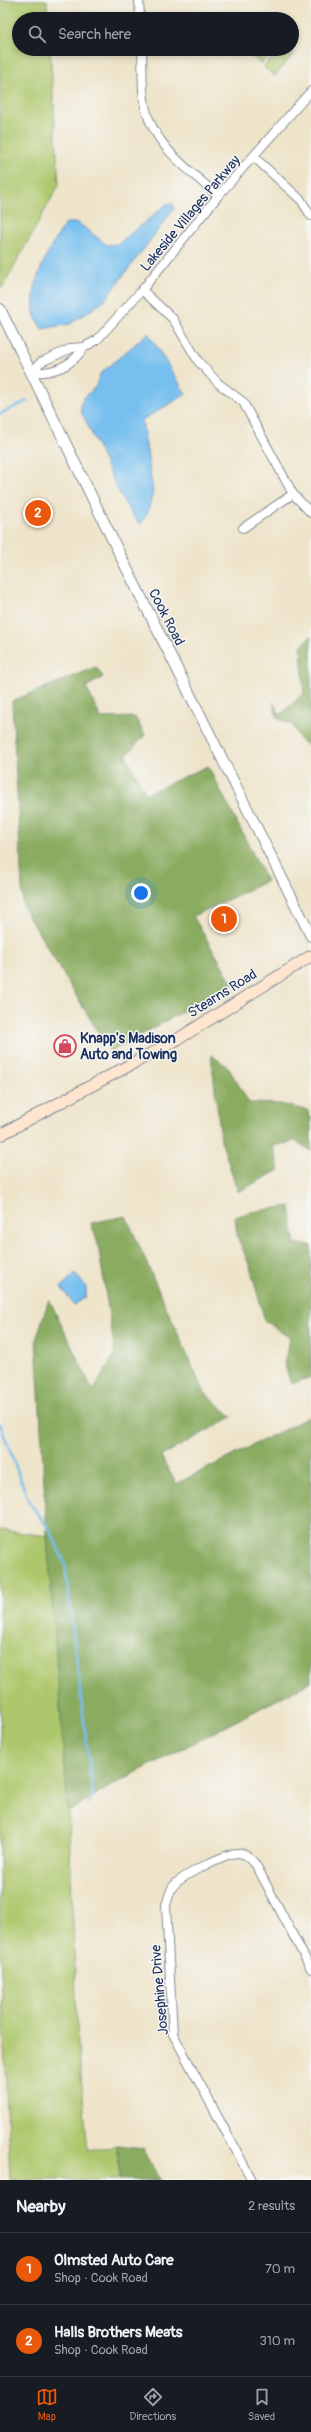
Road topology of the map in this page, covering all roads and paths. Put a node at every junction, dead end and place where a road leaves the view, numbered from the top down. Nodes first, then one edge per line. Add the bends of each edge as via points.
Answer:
1 (139, 0) edge
2 (140, 12) edge
3 (142, 56) edge
4 (311, 91) edge
5 (254, 157) junction
6 (218, 196) junction
7 (311, 216) edge
8 (142, 290) junction
9 (0, 308) edge
10 (84, 347) junction
11 (31, 372) junction
12 (293, 494) junction
13 (311, 513) edge
14 (244, 528) dead end
15 (311, 936) edge
16 (311, 956) edge
17 (0, 1135) edge
18 (311, 1969) edge
19 (252, 2180) edge

1 - 2 street
3 - 6 street via 144,98 149,121 162,143
4 - 5 street, Lakeside Villages Parkway
5 - 6 street, Lakeside Villages Parkway
5 - 7 street via 301,200
6 - 8 street, Lakeside Villages Parkway
8 - 10 street, Lakeside Villages Parkway via 97,340
8 - 12 street via 174,319 198,361 218,383 243,402
9 - 11 street, Cook Road
10 - 11 street, Lakeside Villages Parkway via 72,348 41,362
10 - 11 street, Lakeside Villages Parkway via 77,359 46,374
11 - 15 street, Cook Road
12 - 13 street
12 - 14 street
16 - 17 main road, Stearns Road via 178,1039
18 - 19 street, Josephine Drive via 261,1874 249,1857 238,1853 228,1856 186,1875 172,1887 166,1905 173,2034

